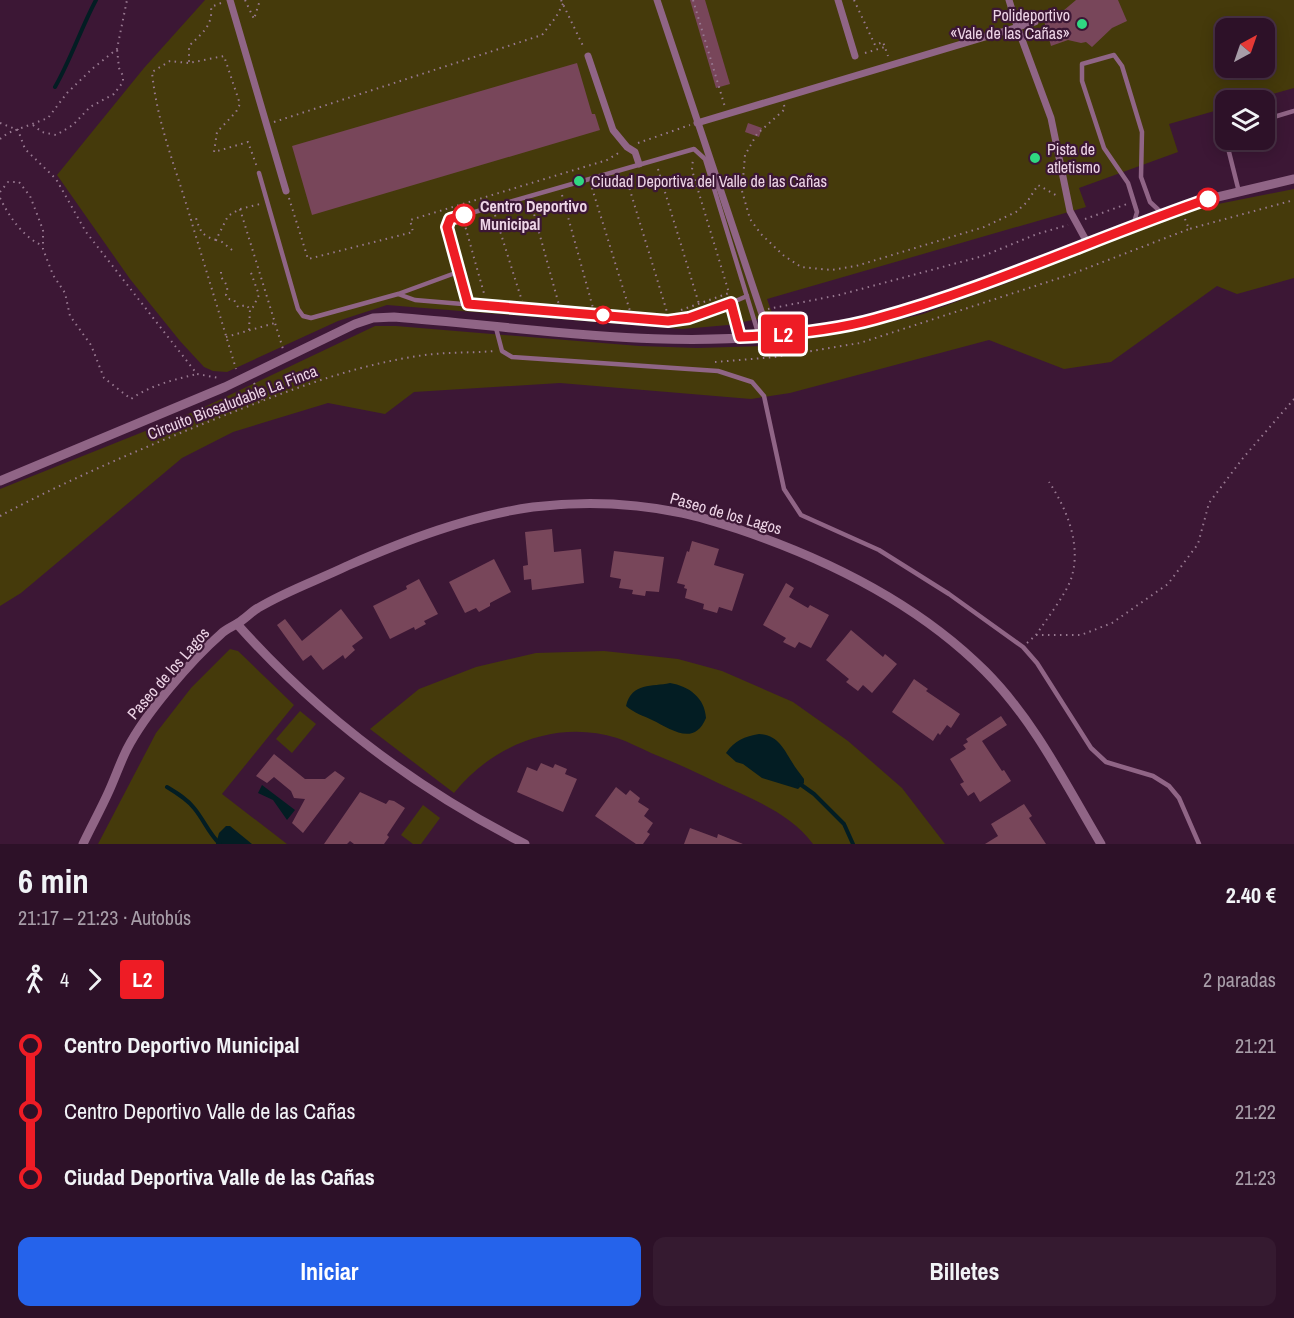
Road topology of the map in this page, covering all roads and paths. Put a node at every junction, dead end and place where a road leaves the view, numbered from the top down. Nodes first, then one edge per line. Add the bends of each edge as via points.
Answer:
1 (127, 0) edge
2 (230, 0) edge
3 (245, 0) edge
4 (260, 0) edge
5 (563, 0) edge
6 (657, 0) edge
7 (693, 0) edge
8 (838, 0) edge
9 (854, 0) edge
10 (1009, 0) edge
11 (562, 5) junction
12 (1035, 22) dead end
13 (1017, 26) junction
14 (885, 47) junction
15 (117, 49) junction
16 (588, 56) joint
17 (855, 56) joint
18 (189, 63) junction
19 (890, 64) junction
20 (783, 97) junction
21 (1294, 111) edge
22 (727, 114) junction
23 (1275, 117) edge
24 (0, 123) edge
25 (697, 123) junction
26 (33, 124) junction
27 (265, 125) junction
28 (18, 130) junction
29 (0, 139) edge
30 (627, 147) junction
31 (694, 149) junction
32 (1229, 150) edge
33 (655, 159) junction
34 (639, 164) junction
35 (586, 167) junction
36 (623, 168) junction
37 (259, 173) joint
38 (590, 178) junction
39 (1294, 179) edge
40 (560, 187) junction
41 (286, 191) joint
42 (0, 192) edge
43 (1239, 192) junction
44 (529, 196) junction
45 (0, 198) edge
46 (1294, 200) edge
47 (267, 202) junction
48 (1134, 202) junction
49 (1069, 203) junction
50 (493, 206) junction
51 (1181, 208) junction
52 (240, 209) junction
53 (462, 215) junction
54 (1164, 215) junction
55 (191, 220) junction
56 (1082, 220) dead end
57 (1072, 223) dead end
58 (1132, 227) junction
59 (216, 240) junction
60 (1088, 244) junction
61 (44, 246) junction
62 (232, 250) dead end
63 (250, 270) dead end
64 (221, 272) dead end
65 (458, 272) junction
66 (398, 294) junction
67 (747, 296) junction
68 (486, 298) dead end
69 (512, 301) dead end
70 (522, 302) junction
71 (530, 302) dead end
72 (731, 303) junction
73 (468, 304) junction
74 (699, 304) junction
75 (566, 305) dead end
76 (583, 307) dead end
77 (593, 308) junction
78 (250, 309) junction
79 (601, 309) dead end
80 (759, 310) junction
81 (638, 312) dead end
82 (676, 312) dead end
83 (658, 314) dead end
84 (275, 323) junction
85 (495, 325) junction
86 (249, 330) junction
87 (769, 335) junction
88 (759, 336) junction
89 (226, 337) junction
90 (740, 337) junction
91 (486, 352) dead end
92 (286, 358) junction
93 (197, 374) junction
94 (250, 375) junction
95 (239, 381) junction
96 (1294, 399) edge
97 (262, 401) junction
98 (0, 481) edge
99 (1049, 482) dead end
100 (0, 516) edge
101 (237, 624) junction
102 (1036, 635) junction
103 (1023, 647) junction
104 (82, 844) edge
105 (525, 844) edge
106 (1101, 844) edge
107 (1199, 844) edge

1 - 15 path
2 - 18 path via 211,7 210,24 189,46
2 - 27 street
3 - 4 path via 254,20
5 - 11 path
6 - 25 street
7 - 22 path
8 - 17 street
9 - 14 path via 875,45 883,42
10 - 13 street
11 - 16 path
11 - 27 path via 542,35
12 - 13 street
13 - 19 street
13 - 49 street via 1051,118
14 - 17 path
14 - 19 path
15 - 26 path via 67,93 48,118
15 - 26 path via 123,82 114,94 90,107 74,125 56,135 42,132
16 - 30 street via 613,130
18 - 37 path via 224,56 240,104 217,132 214,152 248,142
18 - 55 path via 170,61 152,72 154,98 169,155
19 - 20 street
20 - 22 street
20 - 49 path via 785,109 757,134 745,155 742,191 750,219 760,234 801,267 831,270 856,266 984,227 1016,212 1038,185
21 - 23 lane
22 - 25 street
24 - 28 path
25 - 30 path
25 - 80 street
26 - 28 path
27 - 41 street
28 - 29 path
28 - 93 path via 25,149 56,179 86,232
30 - 34 street via 635,152
30 - 35 path
31 - 33 lane
31 - 67 lane via 705,159
31 - 74 path via 692,170 729,293
32 - 43 lane
33 - 34 lane
33 - 74 path
34 - 36 lane
35 - 38 path
35 - 41 path via 410,220 413,232 308,259
36 - 38 lane
36 - 83 path via 668,315
37 - 47 lane
38 - 40 lane
38 - 81 path via 630,311
39 - 43 street
40 - 44 lane
40 - 77 path
42 - 61 path via 8,182 19,182 38,214
43 - 51 street
44 - 50 lane
44 - 75 path via 559,305
45 - 61 path via 28,239
46 - 51 path via 1189,229
47 - 52 path
47 - 66 lane via 303,316 311,318
48 - 54 lane via 1128,183 1104,148 1082,81 1082,64 1114,55 1122,66 1142,132 1141,177 1150,202
48 - 56 path
48 - 58 lane via 1137,212
49 - 60 street
50 - 53 lane
50 - 70 path
51 - 54 street
52 - 59 path via 228,216
52 - 84 path
53 - 65 lane via 450,219 447,227
53 - 68 path
54 - 58 street
55 - 59 path via 196,218 201,232
55 - 89 path
57 - 80 path via 982,256 839,295
58 - 60 street
59 - 62 path
60 - 87 street via 873,320
61 - 93 path via 53,275 65,293 70,316 91,345 104,378 117,390 130,399 165,382
63 - 78 path via 259,295
64 - 78 path via 228,299 238,307 246,305
65 - 66 lane
65 - 73 lane
66 - 73 lane via 415,300
67 - 72 lane
67 - 88 lane
69 - 70 path
70 - 71 path
72 - 73 lane via 668,321
72 - 90 lane
74 - 82 path
76 - 77 path
77 - 79 path
78 - 86 path
80 - 87 street
84 - 86 path
84 - 92 path
85 - 90 street via 678,340
85 - 92 street via 373,318
85 - 103 lane via 502,351 512,357 718,371 752,382 764,396 784,489 801,515 879,550
86 - 89 path
87 - 88 street
88 - 90 street
89 - 95 path
91 - 97 path, Circuito Biosaludable La Finca via 426,355 368,366 316,380
92 - 94 street
93 - 95 path
94 - 95 street
94 - 97 path
95 - 98 street
96 - 102 path via 1209,503 1198,544 1168,584 1102,627 1081,635
97 - 100 path, Circuito Biosaludable La Finca via 52,489
99 - 102 path via 1062,502 1076,548 1071,580
101 - 104 street, Paseo de los Lagos via 223,632 186,670 138,730
101 - 105 street via 305,694 366,745 420,784
101 - 106 street, Paseo de los Lagos via 258,608 374,554 505,512 609,504 684,513 816,559 896,602 961,649 987,673 1032,729
102 - 103 path
103 - 107 lane via 1091,748 1106,762 1154,776 1169,786 1179,798

